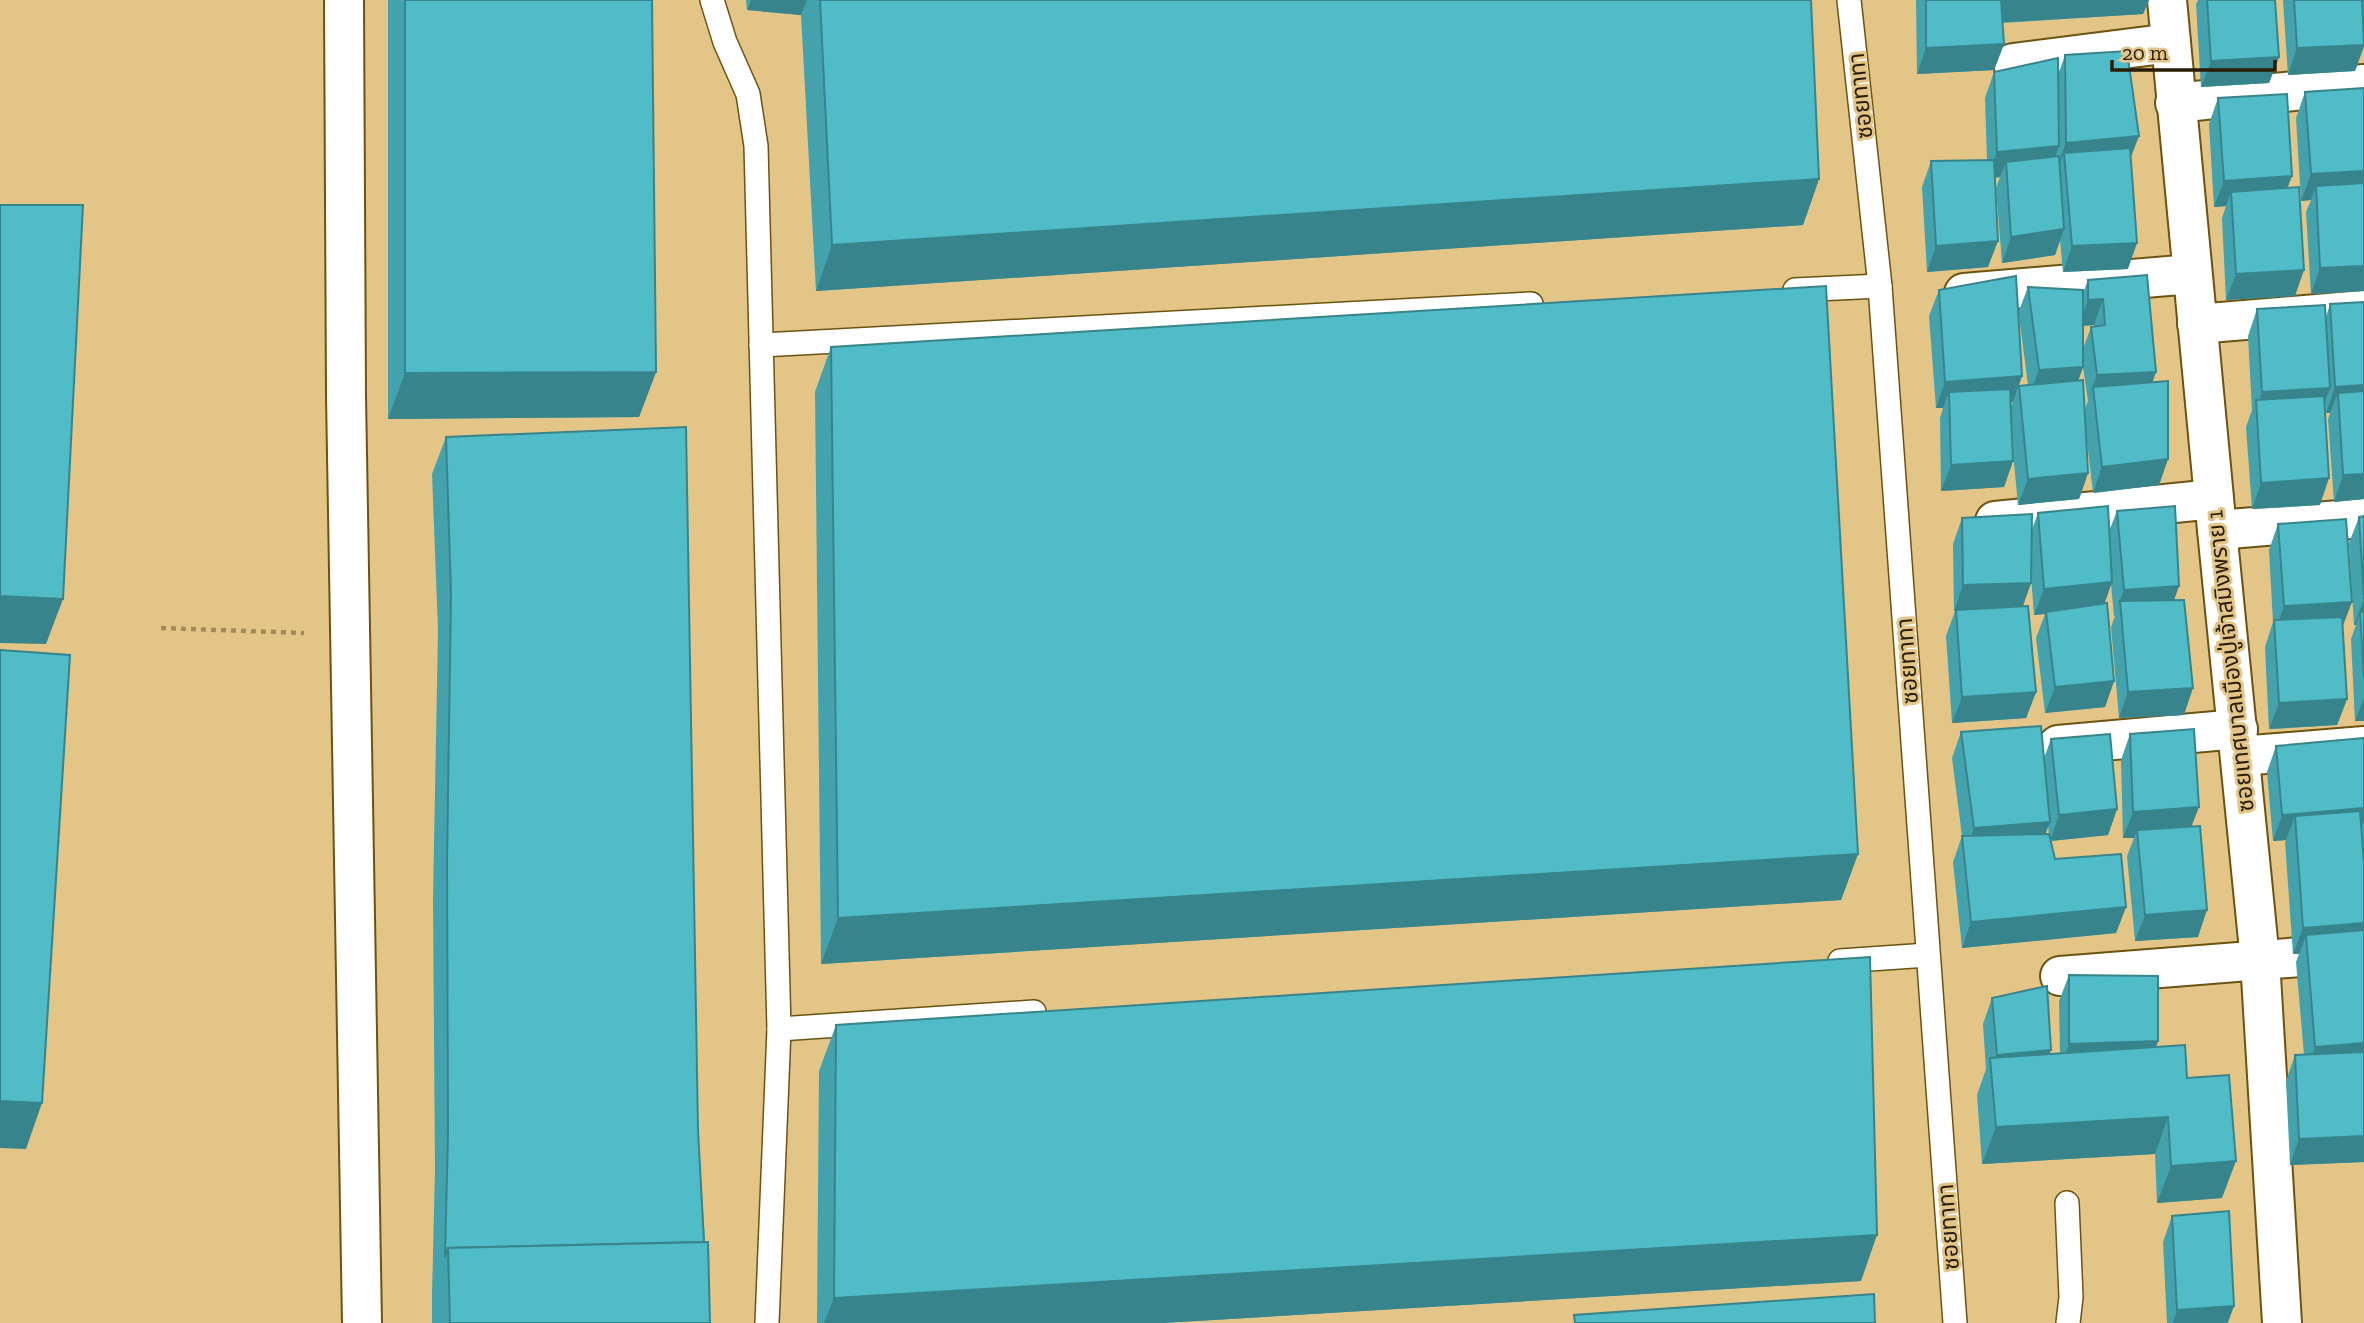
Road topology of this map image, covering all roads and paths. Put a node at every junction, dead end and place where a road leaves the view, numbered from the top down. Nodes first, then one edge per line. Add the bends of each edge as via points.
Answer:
1 (344, 0) edge
2 (712, 0) edge
3 (1849, 0) edge
4 (2167, 0) edge
5 (2171, 43) junction
6 (2013, 63) dead end
7 (2364, 84) edge
8 (2175, 103) junction
9 (2192, 274) junction
10 (1880, 286) junction
11 (1769, 292) edge
12 (1944, 295) edge
13 (1548, 303) edge
14 (2364, 310) edge
15 (2197, 324) junction
16 (761, 345) junction
17 (2215, 515) junction
18 (2364, 518) edge
19 (1995, 521) edge
20 (161, 628) dead end
21 (350, 634) junction
22 (2239, 743) junction
23 (2053, 746) edge
24 (2364, 746) edge
25 (2364, 951) edge
26 (1928, 955) junction
27 (2260, 960) junction
28 (1817, 962) edge
29 (2060, 976) dead end
30 (1056, 1011) edge
31 (779, 1029) junction
32 (2067, 1203) dead end
33 (362, 1323) edge
34 (767, 1323) edge
35 (1955, 1323) edge
36 (2068, 1323) edge
37 (2282, 1323) edge

1 - 21 street
2 - 16 lane via 748,94 754,133
3 - 10 lane, ซอยทาทา
4 - 5 street, ซอยเทศบาลเมืองปู่เจ้าสมิงพราย 1
5 - 6 street
5 - 8 street, ซอยเทศบาลเมืองปู่เจ้าสมิงพราย 1
7 - 8 street
8 - 9 street, ซอยเทศบาลเมืองปู่เจ้าสมิงพราย 1
9 - 12 street
9 - 15 street, ซอยเทศบาลเมืองปู่เจ้าสมิงพราย 1
10 - 11 lane
10 - 26 lane, ซอยทาทา
13 - 16 lane
14 - 15 street
15 - 17 street, ซอยเทศบาลเมืองปู่เจ้าสมิงพราย 1
16 - 31 lane
17 - 18 street
17 - 19 street
17 - 22 street, ซอยเทศบาลเมืองปู่เจ้าสมิงพราย 1
20 - 21 path
21 - 33 street
22 - 23 street
22 - 24 street
22 - 27 street, ซอยเทศบาลเมืองปู่เจ้าสมิงพราย 1
25 - 27 street
26 - 28 lane
26 - 35 lane, ซอยทาทา
27 - 29 street
27 - 37 street, ซอยเทศบาลเมืองปู่เจ้าสมิงพราย 1
30 - 31 lane
31 - 34 lane
32 - 36 lane

